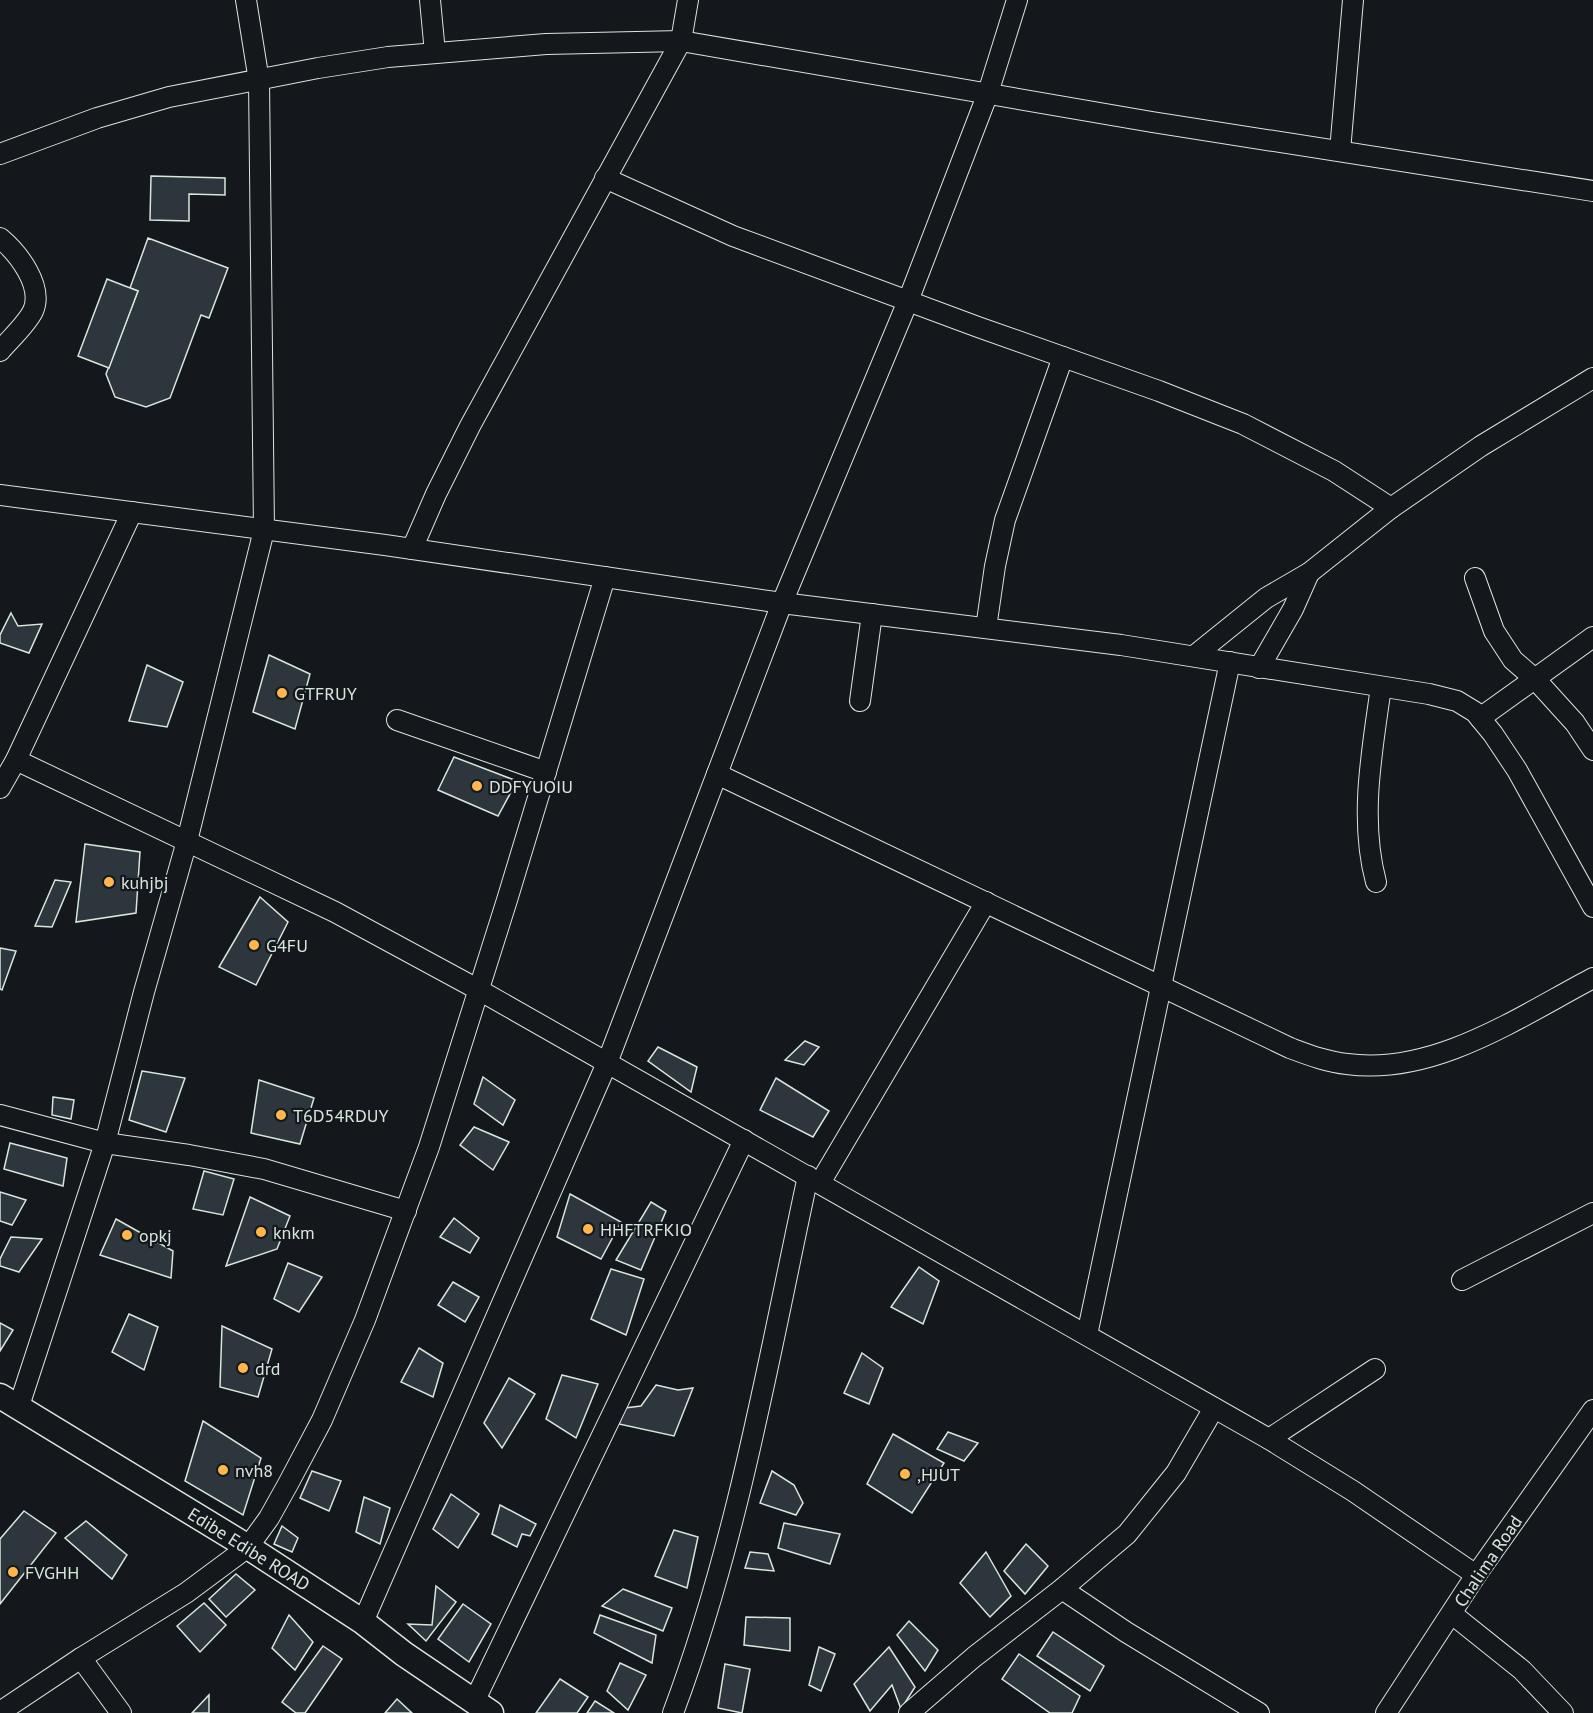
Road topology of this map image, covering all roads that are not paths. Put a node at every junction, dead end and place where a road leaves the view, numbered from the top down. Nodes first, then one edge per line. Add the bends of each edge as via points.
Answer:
1 (246, 0) edge
2 (430, 0) edge
3 (688, 0) edge
4 (1017, 0) edge
5 (1353, 0) edge
6 (681, 40) junction
7 (435, 53) junction
8 (259, 81) junction
9 (988, 93) junction
10 (1340, 151) junction
11 (0, 154) edge
12 (605, 178) junction
13 (1593, 191) edge
14 (0, 238) edge
15 (908, 301) junction
16 (0, 351) edge
17 (1064, 357) junction
18 (1593, 378) edge
19 (0, 495) edge
20 (1391, 508) junction
21 (132, 512) junction
22 (264, 530) junction
23 (412, 549) junction
24 (1309, 573) junction
25 (605, 577) junction
26 (1475, 578) dead end
27 (782, 603) junction
28 (872, 614) junction
29 (986, 628) junction
30 (1593, 637) edge
31 (1194, 656) junction
32 (1230, 662) junction
33 (1259, 668) junction
34 (1536, 680) junction
35 (1381, 687) junction
36 (860, 701) dead end
37 (1480, 718) junction
38 (397, 720) dead end
39 (1593, 750) edge
40 (16, 760) junction
41 (546, 772) junction
42 (717, 774) junction
43 (0, 788) edge
44 (187, 841) junction
45 (1376, 882) dead end
46 (986, 902) junction
47 (1593, 908) edge
48 (1593, 978) edge
49 (1161, 986) junction
50 (479, 990) junction
51 (607, 1063) junction
52 (0, 1115) edge
53 (744, 1140) junction
54 (105, 1143) junction
55 (814, 1180) junction
56 (405, 1211) junction
57 (1593, 1214) edge
58 (1462, 1280) dead end
59 (1087, 1335) junction
60 (1375, 1369) dead end
61 (9, 1401) edge
62 (1214, 1408) junction
63 (1593, 1410) edge
64 (1269, 1439) junction
65 (248, 1547) junction
66 (1476, 1575) junction
67 (1062, 1589) junction
68 (1452, 1614) junction
69 (363, 1622) junction
70 (81, 1658) junction
71 (483, 1707) edge
72 (0, 1712) edge
73 (121, 1713) edge
74 (674, 1713) edge
75 (909, 1713) edge
76 (1259, 1713) edge
77 (1386, 1713) edge
78 (1563, 1713) edge

1 - 8 street
2 - 7 street
3 - 6 street
4 - 9 street
5 - 10 street
6 - 7 street via 546,44
6 - 9 street
6 - 12 street
7 - 8 street via 388,57
8 - 11 street via 169,97 97,118
8 - 22 street
9 - 10 street
9 - 15 street
10 - 13 street
12 - 15 street via 733,236
12 - 23 street via 470,426
14 - 16 street via 22,261 35,287 36,304
15 - 17 street
15 - 27 street
17 - 20 street via 1243,424 1334,471
17 - 29 street via 1005,520
18 - 20 street via 1481,446
19 - 21 street
20 - 24 street
21 - 22 street
21 - 40 street
22 - 23 street
22 - 44 street
23 - 25 street
24 - 31 street via 1266,598
24 - 33 street
25 - 27 street
25 - 41 street
26 - 34 street via 1494,631 1512,660
27 - 28 street
27 - 42 street
28 - 29 street
28 - 36 street
29 - 31 street
30 - 34 street
31 - 32 street
32 - 33 street
32 - 49 street
33 - 35 street
34 - 37 street
34 - 39 street via 1575,723
35 - 37 street via 1457,701
35 - 45 street via 1368,804 1368,842
37 - 47 street via 1517,770
38 - 41 street
40 - 43 street
40 - 44 street
41 - 50 street
42 - 46 street
42 - 51 street
44 - 50 street via 335,912
44 - 54 street
46 - 49 street
46 - 55 street
48 - 49 street via 1456,1048 1431,1058 1380,1065 1348,1065 1316,1058
49 - 59 street
50 - 51 street
50 - 56 street
51 - 53 street
51 - 69 street
52 - 54 street
53 - 55 street
53 - 71 street
54 - 56 street via 264,1169
54 - 61 street
55 - 59 street
55 - 74 street via 730,1535
56 - 65 street via 322,1420
57 - 58 street
59 - 62 street
60 - 64 street
61 - 65 main road, Edibe Edibe ROAD
62 - 64 street
62 - 67 street via 1152,1505 1127,1534
63 - 66 street, Chalima Road
64 - 66 street
65 - 69 main road, Edibe Edibe ROAD
65 - 70 street via 186,1593
66 - 68 street, Chalima Road
67 - 75 street
67 - 76 street
68 - 77 street, Chalima Road
68 - 78 street via 1522,1671
69 - 71 main road, Edibe Edibe ROAD
70 - 72 street
70 - 73 street

